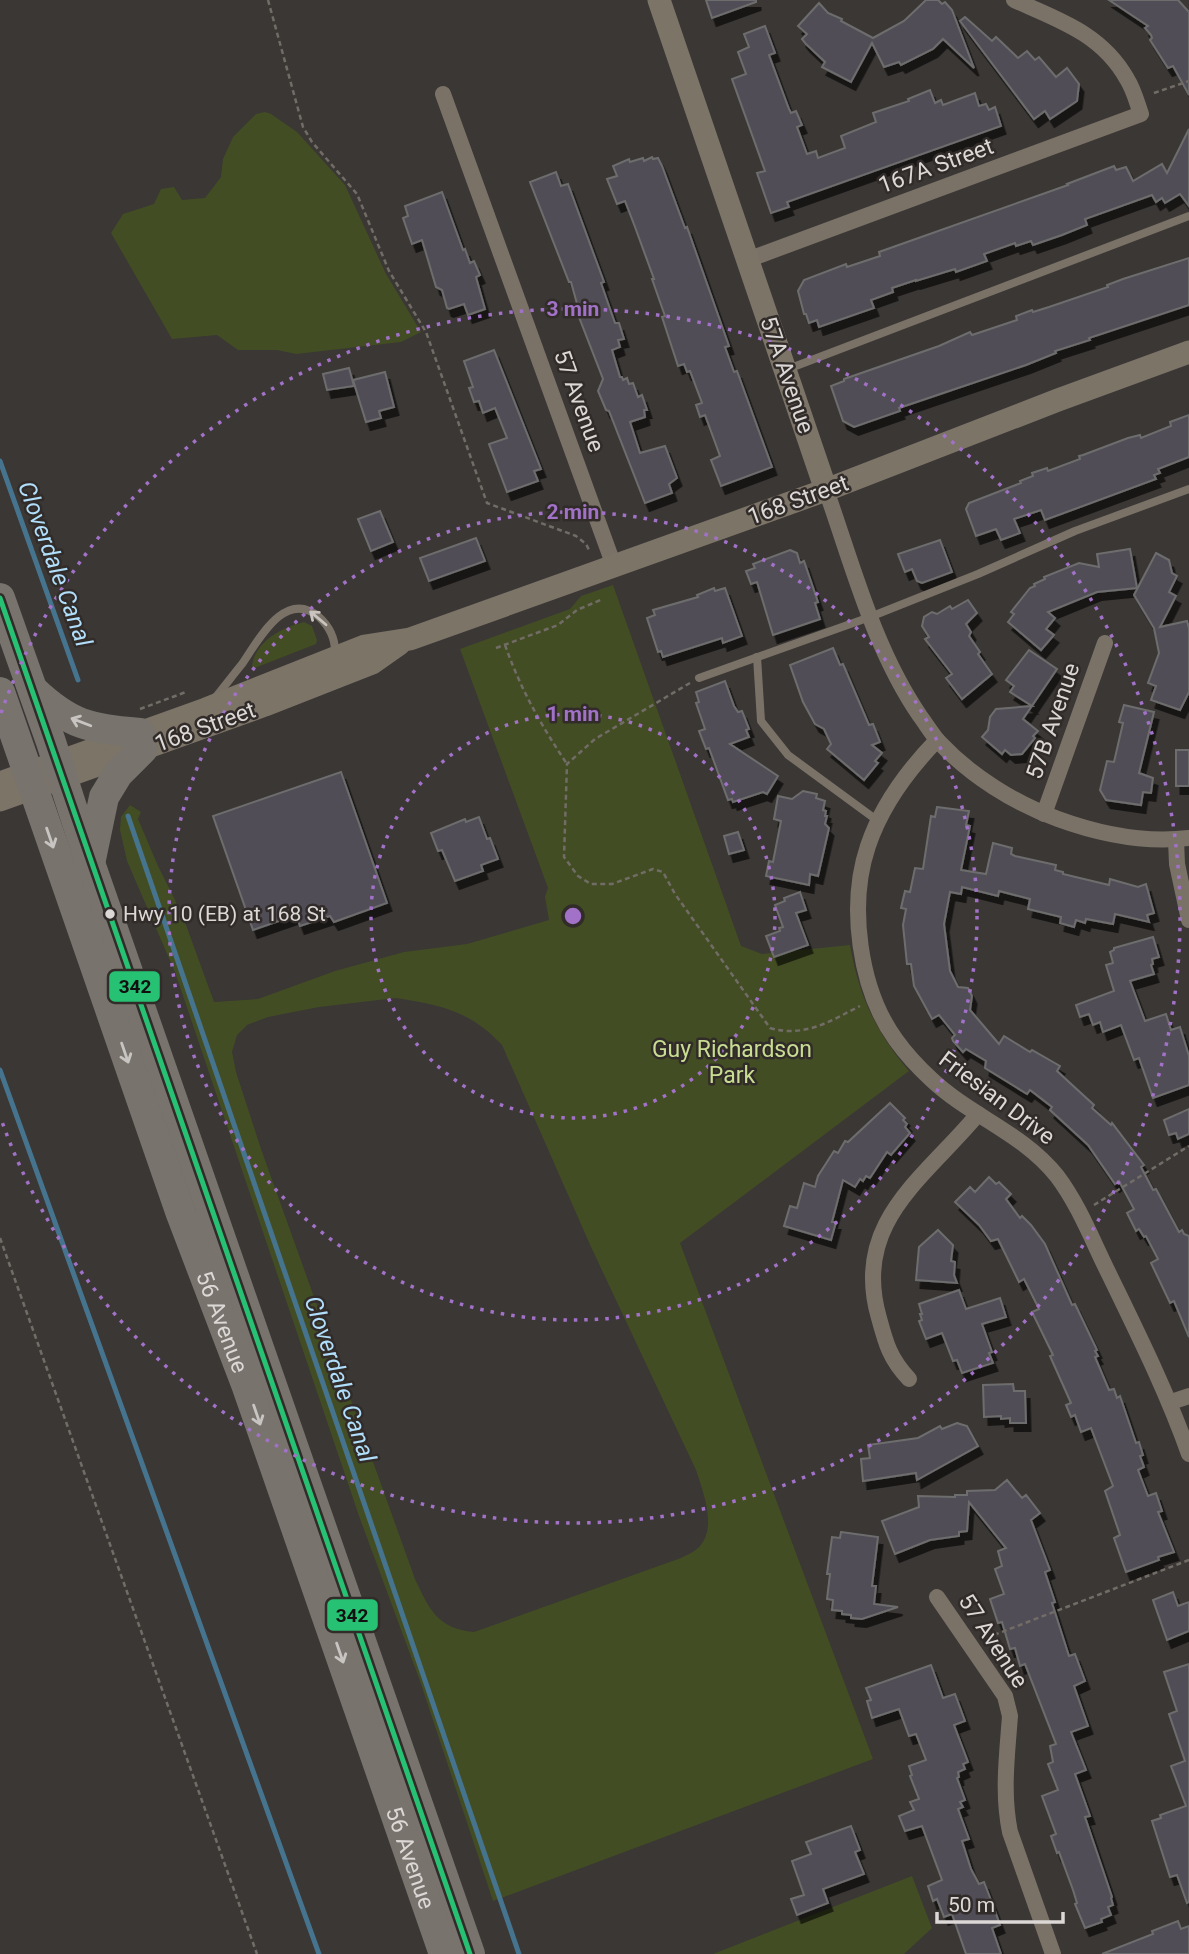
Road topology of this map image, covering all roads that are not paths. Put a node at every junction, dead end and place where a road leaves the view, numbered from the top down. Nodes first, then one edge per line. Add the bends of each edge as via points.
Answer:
1 (659, 0) edge
2 (1014, 0) edge
3 (443, 94) dead end
4 (1189, 216) edge
5 (747, 260) junction
6 (1189, 352) edge
7 (785, 370) junction
8 (1189, 489) edge
9 (826, 490) junction
10 (614, 566) junction
11 (0, 598) edge
12 (870, 617) junction
13 (1105, 643) dead end
14 (757, 657) junction
15 (333, 669) junction
16 (698, 678) road end
17 (32, 689) junction
18 (0, 692) edge
19 (206, 709) junction
20 (138, 731) junction
21 (937, 740) junction
22 (60, 771) junction
23 (30, 781) junction
24 (0, 783) edge
25 (0, 800) edge
26 (1044, 814) junction
27 (878, 821) junction
28 (1182, 839) edge
29 (90, 863) junction
30 (1189, 920) edge
31 (978, 1114) junction
32 (909, 1379) dead end
33 (1189, 1396) edge
34 (1171, 1402) junction
35 (1189, 1454) edge
36 (937, 1597) dead end
37 (444, 1954) edge
38 (470, 1954) edge
39 (1053, 1954) edge

1 - 5 main road, 57A Avenue
2 - 5 street, 167A Street via 1096,41 1129,81 1141,114
3 - 10 street, 57 Avenue
4 - 7 lane
5 - 7 main road, 57A Avenue
6 - 9 main road, 168 Street
7 - 9 main road, 57A Avenue
8 - 12 lane via 1074,531
9 - 10 main road, 168 Street
9 - 12 street, 57A Avenue
10 - 15 main road, 168 Street via 405,641 365,646
11 - 17 highway, 56 Avenue
12 - 14 lane
12 - 21 street, 57A Avenue via 890,664
13 - 26 street, 57B Avenue
14 - 16 lane
14 - 27 lane via 761,721 788,755
15 - 19 main road, 168 Street
15 -> 19 lane via 336,647 328,626 312,611 288,612 271,622
15 - 20 main road, 168 Street
20 -> 17 highway via 79,723 55,710
17 - 22 highway, 56 Avenue
18 - 23 highway, 56 Avenue
19 - 20 main road, 168 Street
20 - 22 main road, 168 Street
20 - 29 highway via 104,797
21 - 26 street, 57A Avenue via 986,781
21 - 27 street, Friesian Drive via 919,758
22 - 23 main road, 168 Street
22 - 29 highway, 56 Avenue
23 - 24 main road, 168 Street
23 - 25 main road, 168 Street
23 -> 37 highway, 56 Avenue
26 - 28 street, 57A Avenue via 1111,834
27 - 31 street, Friesian Drive via 867,847 859,902 860,946 875,998 895,1039 912,1060
28 - 30 street via 1177,864
29 - 38 highway, 56 Avenue
31 - 32 street via 901,1197 876,1251 876,1307 887,1347
31 - 34 street, Friesian Drive via 1028,1147 1059,1179 1080,1213
33 - 34 street
34 - 35 street, Friesian Drive
36 - 39 street, 57 Avenue via 1009,1706 1006,1814

